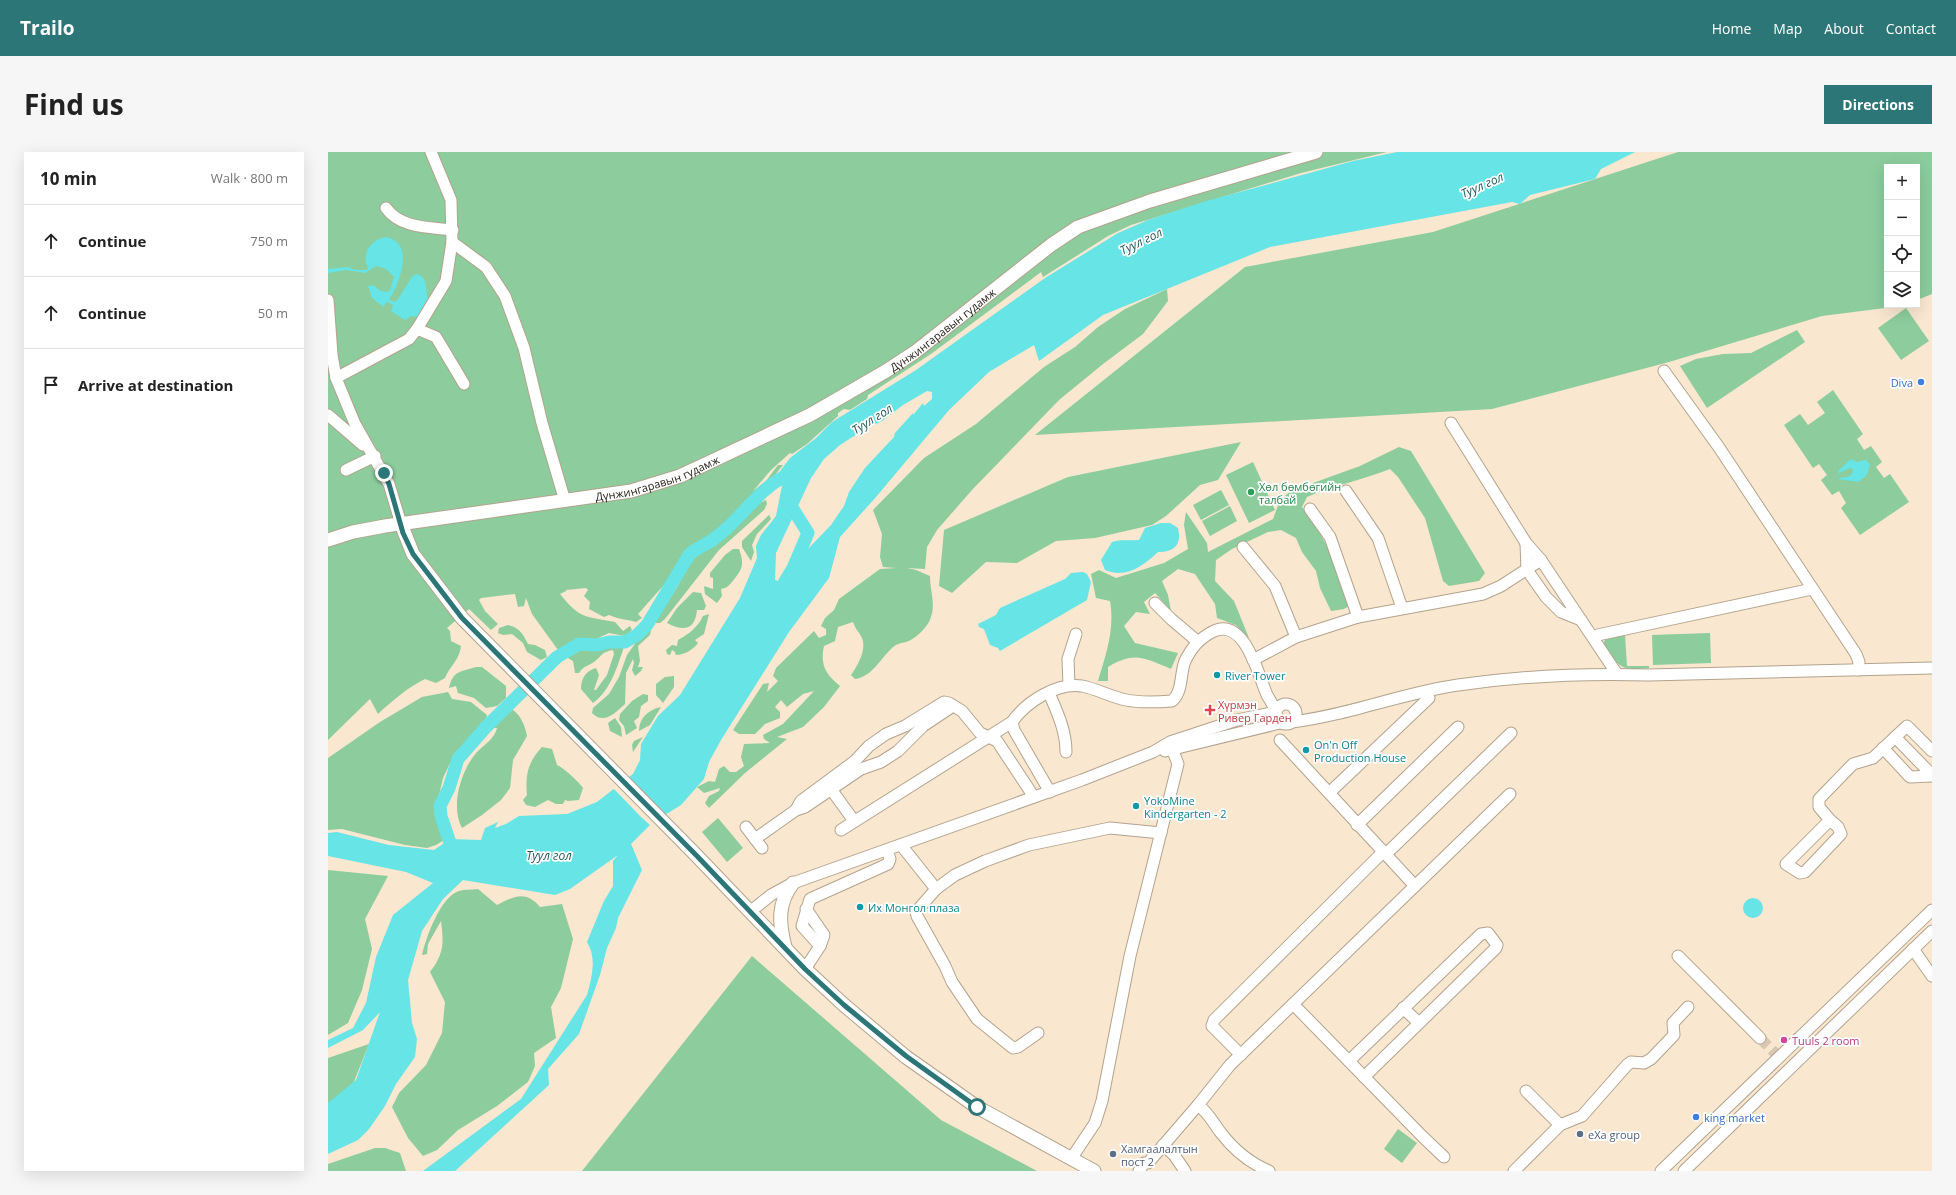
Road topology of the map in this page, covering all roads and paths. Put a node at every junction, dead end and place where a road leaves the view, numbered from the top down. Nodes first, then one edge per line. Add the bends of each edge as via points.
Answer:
1 (431, 152) edge
2 (1316, 152) edge
3 (386, 208) dead end
4 (453, 230) junction
5 (452, 242) junction
6 (328, 300) edge
7 (420, 325) junction
8 (1664, 371) dead end
9 (336, 378) junction
10 (464, 384) dead end
11 (328, 415) edge
12 (1451, 422) dead end
13 (373, 454) junction
14 (346, 470) dead end
15 (1346, 491) dead end
16 (565, 501) junction
17 (1310, 509) dead end
18 (401, 524) junction
19 (328, 540) edge
20 (1526, 543) junction
21 (1243, 547) dead end
22 (1541, 560) junction
23 (1527, 570) junction
24 (1812, 589) junction
25 (1155, 603) dead end
26 (1402, 608) junction
27 (1358, 617) junction
28 (1581, 620) junction
29 (1076, 634) dead end
30 (1593, 636) junction
31 (1296, 638) junction
32 (1197, 641) junction
33 (1253, 660) junction
34 (1932, 668) edge
35 (1858, 670) junction
36 (1617, 674) junction
37 (1069, 685) junction
38 (1048, 693) junction
39 (1429, 698) dead end
40 (953, 706) junction
41 (1278, 713) junction
42 (1294, 717) junction
43 (1012, 722) junction
44 (1458, 727) dead end
45 (1511, 733) dead end
46 (988, 737) junction
47 (1896, 737) junction
48 (1280, 740) dead end
49 (1883, 748) junction
50 (1173, 751) junction
51 (1932, 751) edge
52 (1066, 752) dead end
53 (1153, 752) junction
54 (1932, 775) edge
55 (829, 786) junction
56 (1050, 792) junction
57 (1329, 793) junction
58 (1510, 794) dead end
59 (1034, 797) junction
60 (1830, 820) junction
61 (854, 821) junction
62 (1357, 825) junction
63 (746, 827) dead end
64 (841, 830) dead end
65 (1161, 832) junction
66 (755, 839) junction
67 (902, 845) junction
68 (762, 848) dead end
69 (887, 850) junction
70 (1385, 853) junction
71 (793, 883) junction
72 (1415, 886) junction
73 (936, 889) junction
74 (1932, 910) edge
75 (751, 911) junction
76 (1932, 931) edge
77 (786, 949) junction
78 (1913, 949) junction
79 (1678, 956) dead end
80 (805, 969) junction
81 (1932, 976) edge
82 (1293, 1004) junction
83 (1688, 1007) dead end
84 (1402, 1008) junction
85 (1418, 1022) junction
86 (1038, 1033) dead end
87 (1760, 1038) tunnel mouth
88 (1241, 1055) junction
89 (1779, 1057) junction
90 (1349, 1061) junction
91 (1790, 1068) junction
92 (1364, 1077) junction
93 (1526, 1091) dead end
94 (1198, 1105) junction
95 (1560, 1125) junction
96 (1163, 1145) junction
97 (1444, 1157) dead end
98 (1071, 1159) junction
99 (1148, 1167) edge
100 (1094, 1171) edge
101 (1139, 1171) edge
102 (1185, 1171) edge
103 (1269, 1171) edge
104 (1514, 1171) edge
105 (1662, 1171) edge
106 (1684, 1171) edge

1 - 4 street via 451,200
2 - 16 main road, Дүнжингаравын гудамж via 1150,201 1078,227 1051,245 915,352 864,385 810,415 668,480 631,491
3 - 4 street via 404,223
4 - 5 street
5 - 7 street via 447,276
5 - 16 street via 486,267 504,296 524,348 542,423
6 - 9 street
7 - 9 street via 404,343
7 - 10 street via 438,340
8 - 24 street via 1718,446
9 - 13 street via 355,424
11 - 13 street
12 - 20 street
13 - 14 street
13 - 18 street via 389,484
15 - 26 street via 1378,538
16 - 18 main road, Дүнжингаравын гудамж
17 - 27 street via 1330,537
18 - 19 main road via 353,532
18 - 75 main road via 413,554 474,631
20 - 22 street
20 - 23 street
21 - 31 street via 1275,586
22 - 23 street
22 - 28 street
23 - 26 street via 1483,594
23 - 28 street via 1546,598 1561,612
24 - 30 street
24 - 35 street via 1856,654
25 - 32 street
26 - 27 street
27 - 31 street
28 - 30 street
29 - 37 street via 1068,659
30 - 36 street
31 - 33 street
32 - 33 street via 1218,629 1231,632 1242,639
32 - 37 street via 1184,663 1178,694 1172,701 1127,700 1083,686
33 - 41 street
34 - 35 street
35 - 36 street
36 - 42 street via 1458,685 1318,718
37 - 38 street
38 - 43 street via 1019,711
38 - 52 street via 1064,731
39 - 57 street
40 - 46 street via 962,711 980,733
40 - 55 street via 923,726 898,751 881,762 861,769
40 - 55 street via 941,702 905,726 886,734 869,746
41 - 42 street via 1286,725
41 - 42 street via 1291,706
41 - 50 street
41 - 53 street via 1237,720 1170,742
43 - 46 street
43 - 56 street via 1014,730
44 - 62 street
45 - 70 street
46 - 59 street via 997,741
46 - 61 street
47 - 49 street
47 - 51 street via 1907,726
47 - 54 street
48 - 57 street
49 - 54 street via 1910,777
49 - 60 street via 1873,758 1853,764 1819,799 1819,807
50 - 53 street
50 - 65 street via 1178,764
53 - 56 street
55 - 61 street
55 - 66 street via 801,801 796,810
56 - 59 street
57 - 62 street
58 - 72 street
59 - 67 street
60 - 60 street via 1819,831 1786,864 1800,873 1805,872 1841,834
61 - 64 street
62 - 70 street
63 - 66 street
65 - 73 street via 1110,828 1029,845 985,860 955,875
65 - 98 street via 1130,956 1102,1101 1094,1123
66 - 68 street
67 - 69 street
67 - 73 street
69 - 71 street
69 - 80 street via 889,863 809,901 806,909 824,938
70 - 72 street
70 - 88 street via 1214,1020 1212,1026
71 - 75 street via 771,895
71 - 77 main road via 784,896 779,918
72 - 82 street
73 - 86 street via 916,912 917,916 952,982 977,1019 1013,1048
74 - 89 street
75 - 77 main road
76 - 78 street
77 - 80 main road
78 - 81 street
78 - 91 street
79 - 87 street
80 - 98 main road via 870,1027 934,1077 977,1107
82 - 88 street
82 - 90 street
83 - 95 street via 1673,1023 1674,1035 1651,1059 1644,1063 1632,1062 1627,1065 1582,1116
84 - 85 street
84 - 85 street via 1481,934 1488,933 1497,945 1496,948
84 - 90 street
85 - 92 street
88 - 94 street
89 - 91 street
89 - 105 street
90 - 92 street
91 - 106 street
92 - 97 street
93 - 95 street
94 - 96 street
94 - 103 street via 1237,1150 1249,1161
95 - 104 street
96 - 99 street
96 - 102 street
98 - 100 main road
99 - 101 street via 1144,1163

